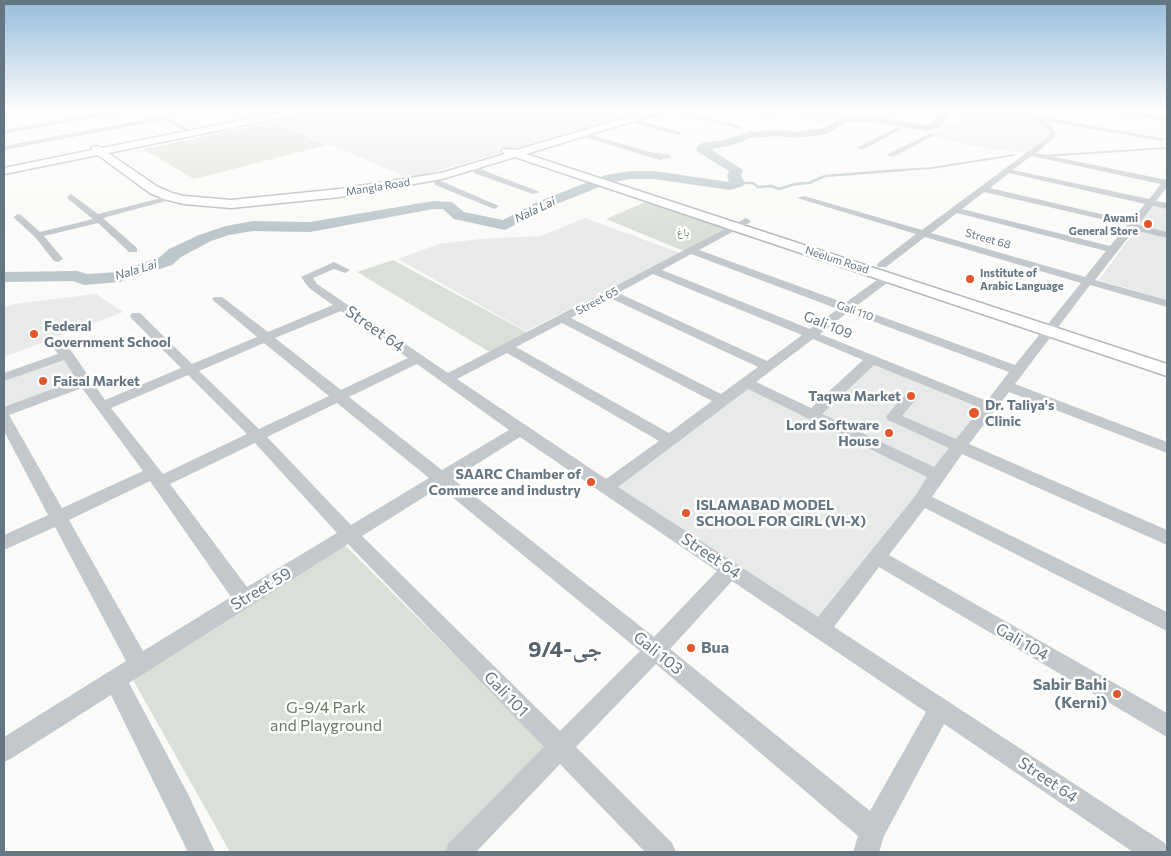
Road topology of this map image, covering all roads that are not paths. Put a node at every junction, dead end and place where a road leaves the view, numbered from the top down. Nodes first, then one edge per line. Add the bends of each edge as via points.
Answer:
1 (104, 149) junction
2 (523, 149) edge
3 (525, 149) edge
4 (631, 149) edge
5 (902, 149) edge
6 (1037, 149) edge
7 (517, 151) junction
8 (649, 154) dead end
9 (1031, 154) junction
10 (890, 155) dead end
11 (4, 170) edge
12 (477, 171) dead end
13 (1008, 171) junction
14 (1167, 182) edge
15 (438, 183) dead end
16 (983, 189) junction
17 (536, 192) dead end
18 (71, 197) dead end
19 (173, 198) junction
20 (801, 198) dead end
21 (1152, 202) junction
22 (495, 206) dead end
23 (1167, 206) edge
24 (955, 210) junction
25 (18, 217) dead end
26 (98, 218) junction
27 (742, 225) junction
28 (1132, 225) junction
29 (923, 233) junction
30 (1167, 235) edge
31 (38, 236) junction
32 (132, 250) dead end
33 (1113, 250) junction
34 (692, 251) junction
35 (58, 258) dead end
36 (345, 270) dead end
37 (655, 271) junction
38 (885, 271) junction
39 (1090, 281) junction
40 (611, 294) junction
41 (218, 299) dead end
42 (1167, 304) edge
43 (342, 306) junction
44 (846, 308) junction
45 (136, 316) dead end
46 (562, 319) junction
47 (1053, 326) junction
48 (811, 335) junction
49 (266, 337) junction
50 (508, 348) junction
51 (1167, 357) edge
52 (417, 359) junction
53 (872, 359) junction
54 (769, 366) junction
55 (189, 370) junction
56 (1167, 370) edge
57 (1018, 371) junction
58 (4, 377) edge
59 (447, 379) junction
60 (85, 382) junction
61 (747, 383) junction
62 (1007, 386) junction
63 (340, 396) junction
64 (910, 397) dead end
65 (723, 401) junction
66 (102, 406) junction
67 (990, 407) junction
68 (4, 412) edge
69 (812, 415) junction
70 (4, 418) edge
71 (520, 430) junction
72 (256, 436) junction
73 (668, 440) junction
74 (960, 446) junction
75 (1167, 448) edge
76 (937, 475) junction
77 (156, 477) junction
78 (441, 478) junction
79 (607, 487) junction
80 (922, 499) junction
81 (57, 518) junction
82 (350, 535) junction
83 (1167, 538) edge
84 (4, 543) edge
85 (877, 558) junction
86 (730, 569) junction
87 (244, 599) junction
88 (1167, 622) edge
89 (820, 629) junction
90 (655, 650) junction
91 (139, 664) junction
92 (115, 679) junction
93 (940, 709) junction
94 (1167, 726) edge
95 (558, 748) junction
96 (4, 750) edge
97 (869, 842) edge
98 (200, 852) edge
99 (458, 852) edge
100 (663, 852) edge
101 (1156, 852) edge

1 - 7 main road, Mangla Road via 170,187 197,196 238,198 403,179
1 - 11 main road
1 - 19 main road, Mangla Road via 154,190
2 - 7 main road, Mangla Road
3 - 7 main road, Mangla Road
4 - 8 street via 667,158
5 - 10 street
6 - 9 street
7 - 19 main road, Mangla Road via 442,176 340,193 231,204
7 - 27 main road, Neelum Road
9 - 13 street
9 - 14 street
12 - 17 street
13 - 16 street
13 - 21 street
14 - 21 street
15 - 22 street
16 - 24 street
16 - 28 street
18 - 26 street
19 - 26 street
20 - 29 street, Street 68
21 - 23 street
21 - 28 street
24 - 29 street
24 - 33 street
25 - 31 street
26 - 31 street
26 - 32 street
27 - 34 street, Street 65
27 - 38 main road, Neelum Road
28 - 30 street
28 - 33 street
29 - 38 street
29 - 39 street, Street 68
31 - 35 street
33 - 39 street
34 - 37 street, Street 65
34 - 44 street, Gali 110
36 - 43 street, Street 64 via 334,265 306,277 313,286
37 - 40 street, Street 65
37 - 48 street, Gali 109
38 - 44 street
38 - 47 main road, Neelum Road
39 - 42 street, Street 68
39 - 47 street
40 - 46 street, Street 65
40 - 54 street
41 - 49 street, Gali 103
43 - 49 street
43 - 52 street, Street 64
44 - 48 street
44 - 57 street, Gali 110
45 - 55 street, Gali 101
46 - 50 street, Street 65
46 - 65 street
47 - 51 main road, Neelum Road
47 - 56 main road, Neelum Road
47 - 57 street
48 - 53 street, Gali 109
48 - 54 street
49 - 55 street
49 - 63 street, Gali 103
50 - 59 street, Street 65
50 - 73 street
52 - 59 street, Street 64
52 - 63 street
53 - 67 street, Gali 109
53 - 69 street
54 - 61 street
55 - 66 street
55 - 72 street, Gali 101
57 - 62 street
58 - 60 street via 63,351
59 - 71 street, Street 64
60 - 66 street
60 - 68 street
61 - 65 street
61 - 69 street
62 - 67 street
62 - 75 street
63 - 72 street
63 - 78 street, Gali 103
64 - 74 street via 894,417
65 - 73 street
66 - 77 street
67 - 74 street
69 - 76 street
70 - 81 street
71 - 78 street, Street 59
71 - 79 street, Street 64
72 - 77 street
72 - 82 street, Gali 101
73 - 79 street
74 - 76 street
74 - 83 street
76 - 80 street
77 - 81 street
77 - 87 street
78 - 82 street, Street 59
78 - 90 street, Gali 103
79 - 86 street, Street 64
80 - 85 street
80 - 88 street
81 - 84 street
81 - 91 street
82 - 87 street, Street 59
82 - 95 street, Gali 101
85 - 89 street
85 - 94 street, Gali 104
86 - 89 street, Street 64
86 - 90 street
87 - 91 street, Street 59
89 - 93 street, Street 64
90 - 95 street
90 - 97 street, Gali 103
91 - 92 street, Street 59
92 - 96 street, Street 59
92 - 98 street via 180,805
93 - 97 street
93 - 101 street, Street 64
95 - 99 street
95 - 100 street, Gali 101

